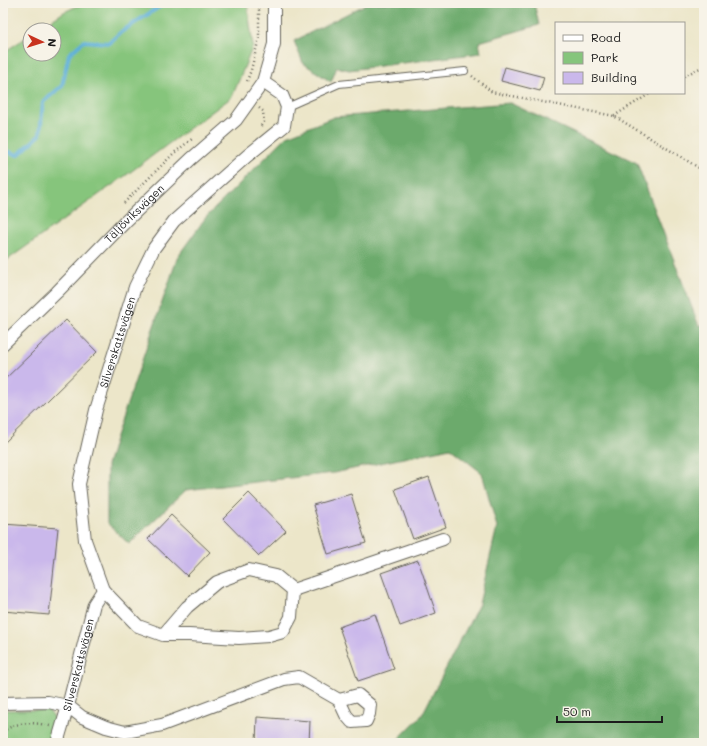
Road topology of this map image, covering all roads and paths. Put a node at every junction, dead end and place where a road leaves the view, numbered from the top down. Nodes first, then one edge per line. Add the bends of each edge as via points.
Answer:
1 (258, 3) edge
2 (274, 3) edge
3 (704, 66) edge
4 (465, 71) joint
5 (685, 76) edge
6 (246, 82) dead end
7 (263, 82) junction
8 (648, 94) edge
9 (249, 102) junction
10 (287, 107) junction
11 (614, 116) junction
12 (258, 132) dead end
13 (196, 136) dead end
14 (704, 171) edge
15 (122, 206) dead end
16 (3, 344) edge
17 (442, 539) dead end
18 (103, 590) junction
19 (293, 590) junction
20 (163, 635) junction
21 (339, 700) dead end
22 (3, 703) edge
23 (68, 706) junction
24 (62, 728) junction
25 (3, 732) edge
26 (57, 743) edge

1 - 6 path via 259,38
2 - 7 street via 274,44
3 - 5 path
4 - 10 lane via 339,84
4 - 11 path via 492,92
7 - 9 street, Täljöviksvägen
7 - 10 street via 282,95
8 - 11 path
9 - 12 path via 264,111 264,122
9 - 16 street, Täljöviksvägen via 236,120 130,216
10 - 18 street, Silverskattsvägen via 284,126 174,221 154,248 135,287 96,410 79,484 85,540
11 - 14 path
13 - 15 path via 174,153
17 - 19 street
18 - 20 street via 138,626
18 - 23 street, Silverskattsvägen via 94,604
19 - 20 street via 276,576 249,570 217,582 187,607
19 - 20 street via 291,617 283,632 269,636 239,638
21 - 23 street via 299,677 284,679 162,725 125,732 82,717
22 - 23 street via 48,702
23 - 24 street, Silverskattsvägen
24 - 25 path via 24,723
24 - 26 street, Silverskattsvägen

